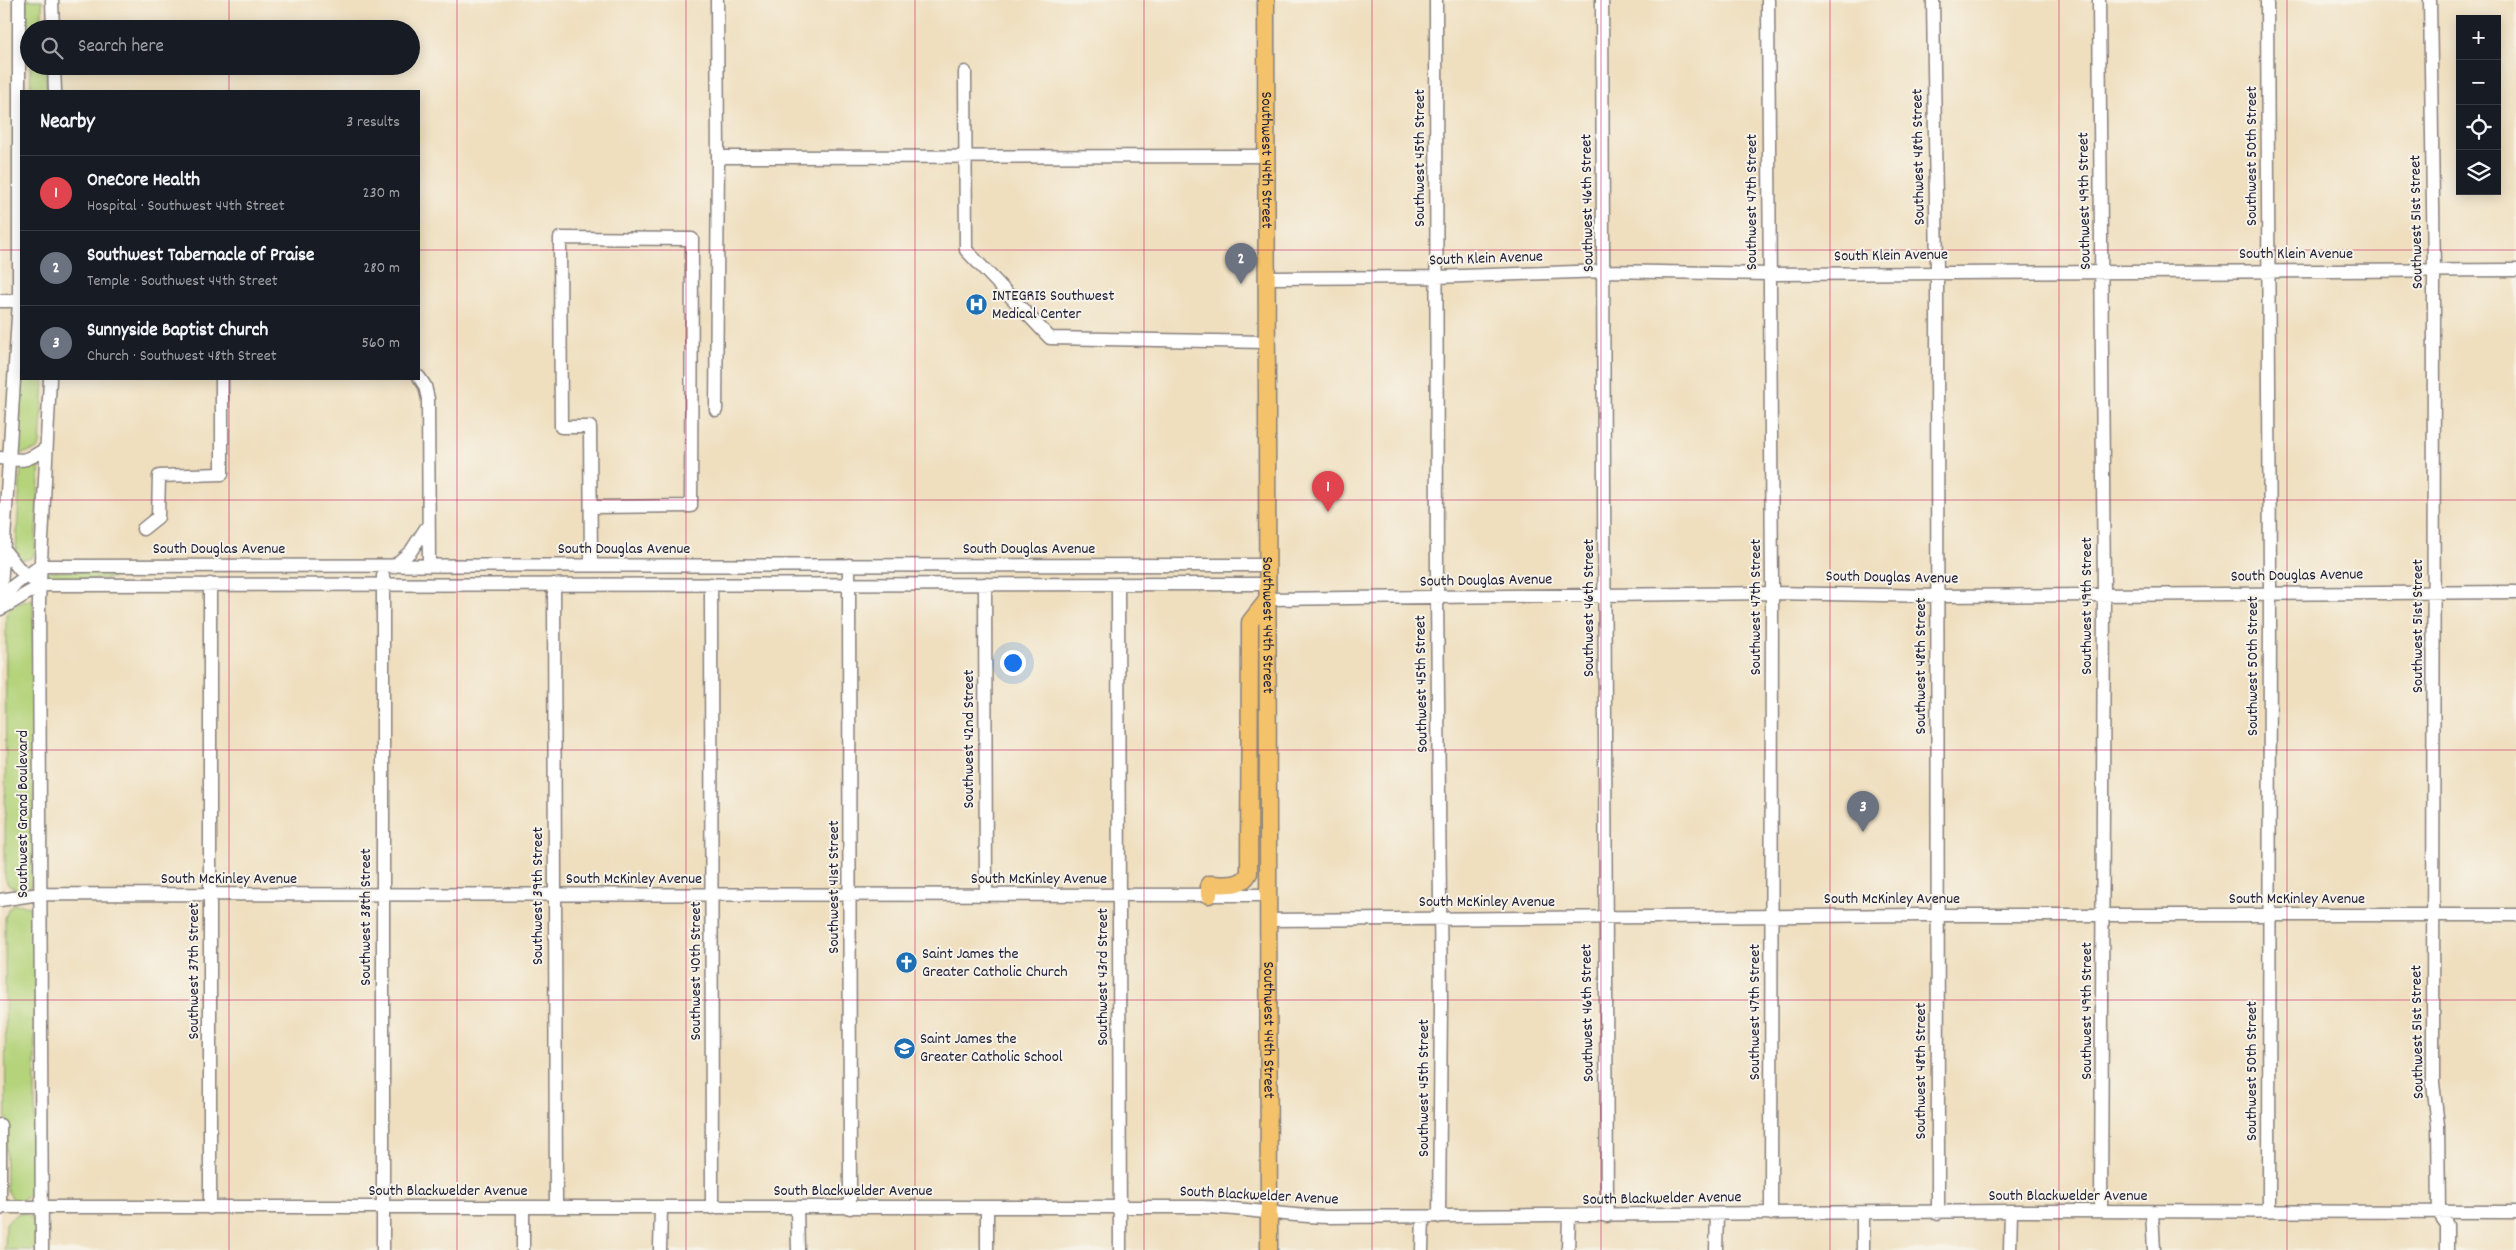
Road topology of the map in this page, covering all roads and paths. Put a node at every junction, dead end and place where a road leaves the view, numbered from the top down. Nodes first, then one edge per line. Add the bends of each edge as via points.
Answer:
1 (19, 0) edge
2 (52, 0) edge
3 (717, 0) edge
4 (1266, 0) edge
5 (1436, 0) edge
6 (1602, 0) edge
7 (1768, 0) edge
8 (1933, 0) edge
9 (2099, 0) edge
10 (2267, 0) edge
11 (2430, 0) edge
12 (53, 20) edge
13 (965, 72) dead end
14 (54, 75) edge
15 (55, 90) edge
16 (1266, 156) junction
17 (718, 157) junction
18 (964, 157) junction
19 (2269, 270) junction
20 (2516, 270) edge
21 (1605, 271) junction
22 (1937, 271) junction
23 (2102, 271) junction
24 (2434, 271) junction
25 (1769, 274) junction
26 (1436, 277) junction
27 (1266, 278) junction
28 (0, 301) edge
29 (20, 301) edge
30 (1266, 342) junction
31 (420, 378) edge
32 (50, 380) edge
33 (222, 380) edge
34 (716, 410) dead end
35 (46, 448) junction
36 (5, 459) edge
37 (591, 507) junction
38 (427, 525) junction
39 (143, 529) dead end
40 (4, 550) junction
41 (591, 565) junction
42 (849, 565) junction
43 (1267, 565) junction
44 (40, 566) junction
45 (140, 566) junction
46 (388, 566) junction
47 (428, 566) junction
48 (26, 575) junction
49 (140, 584) junction
50 (210, 584) junction
51 (383, 584) junction
52 (554, 584) junction
53 (711, 584) junction
54 (985, 584) junction
55 (1118, 584) junction
56 (849, 585) junction
57 (39, 586) junction
58 (2434, 591) junction
59 (1267, 592) junction
60 (2516, 592) edge
61 (1772, 593) junction
62 (2270, 593) junction
63 (1605, 594) junction
64 (2104, 594) junction
65 (1938, 596) junction
66 (1437, 598) junction
67 (0, 610) edge
68 (1209, 889) junction
69 (39, 894) junction
70 (210, 895) junction
71 (382, 895) junction
72 (554, 895) junction
73 (712, 895) junction
74 (986, 895) junction
75 (1119, 895) junction
76 (1268, 895) junction
77 (850, 896) junction
78 (0, 900) edge
79 (2516, 914) edge
80 (1936, 915) junction
81 (2269, 915) junction
82 (2432, 915) junction
83 (1772, 916) junction
84 (2104, 916) junction
85 (1440, 918) junction
86 (1603, 918) junction
87 (1268, 920) junction
88 (0, 1125) edge
89 (40, 1207) junction
90 (523, 1207) junction
91 (556, 1207) junction
92 (0, 1208) edge
93 (210, 1208) junction
94 (383, 1208) junction
95 (661, 1208) junction
96 (712, 1208) junction
97 (797, 1208) junction
98 (850, 1208) junction
99 (987, 1208) junction
100 (1120, 1208) junction
101 (1269, 1212) junction
102 (2011, 1212) junction
103 (2101, 1212) junction
104 (2152, 1212) junction
105 (2269, 1212) junction
106 (2516, 1212) edge
107 (1938, 1213) junction
108 (2439, 1213) junction
109 (1771, 1214) junction
110 (1863, 1214) junction
111 (1717, 1215) junction
112 (1569, 1216) junction
113 (1607, 1216) junction
114 (1422, 1217) junction
115 (1439, 1217) junction
116 (42, 1250) edge
117 (383, 1250) edge
118 (523, 1250) edge
119 (660, 1250) edge
120 (798, 1250) edge
121 (987, 1250) edge
122 (1120, 1250) edge
123 (1269, 1250) edge
124 (1422, 1250) edge
125 (1568, 1250) edge
126 (1716, 1250) edge
127 (1863, 1250) edge
128 (2010, 1250) edge
129 (2154, 1250) edge
130 (2447, 1250) edge

1 - 29 street
2 - 12 street
3 - 17 street
4 - 16 main road, Southwest 44th Street
5 - 26 street, Southwest 45th Street
6 - 21 street, Southwest 46th Street
7 - 25 street, Southwest 47th Street
8 - 22 street, Southwest 48th Street
9 - 23 street, Southwest 49th Street
10 - 19 street, Southwest 50th Street
11 - 24 street, Southwest 51st Street
13 - 18 street
14 - 15 street
16 - 18 street
16 - 27 main road, Southwest 44th Street
17 - 18 street
17 - 34 street
18 - 30 street via 966,250 1050,338
19 - 23 street, South Klein Avenue
19 - 24 street, South Klein Avenue
19 - 62 street, Southwest 50th Street
20 - 24 street, South Klein Avenue
21 - 25 street, South Klein Avenue
21 - 26 street, South Klein Avenue
21 - 63 street, Southwest 46th Street
22 - 23 street, South Klein Avenue
22 - 25 street, South Klein Avenue
22 - 65 street, Southwest 48th Street
23 - 64 street, Southwest 49th Street
24 - 58 street, Southwest 51st Street
25 - 61 street, Southwest 47th Street
26 - 27 street, South Klein Avenue
26 - 66 street, Southwest 45th Street
27 - 30 main road, Southwest 44th Street
28 - 29 street
29 - 36 street
30 - 43 main road, Southwest 44th Street
31 - 38 street via 428,399
32 - 35 street, Southwest Grand Boulevard
33 - 39 street via 222,474 159,476 158,517
35 - 36 street via 29,459
35 - 44 street, Southwest Grand Boulevard
36 - 40 street
37 - 37 street via 590,427 561,427 560,238 692,239 691,506
37 - 41 street
38 - 46 street via 411,551
38 - 47 street
40 - 48 street
40 - 67 street
41 - 42 street, South Douglas Avenue
41 - 47 street, South Douglas Avenue
42 - 43 street, South Douglas Avenue
42 - 56 street, Southwest 41st Street
43 - 59 main road, Southwest 44th Street
44 - 45 street, South Douglas Avenue
44 - 48 street
44 - 57 street, Southwest Grand Boulevard
45 - 46 street, South Douglas Avenue
45 - 49 street
46 - 47 street, South Douglas Avenue
46 - 51 street, Southwest 38th Street
48 - 57 street
48 - 67 street via 8,592
49 - 50 street, South Douglas Avenue
49 - 57 street, South Douglas Avenue
50 - 51 street, South Douglas Avenue
50 - 70 street, Southwest 37th Street
51 - 52 street, South Douglas Avenue
51 - 71 street, Southwest 38th Street
52 - 53 street, South Douglas Avenue
52 - 72 street, Southwest 39th Street
53 - 56 street, South Douglas Avenue
53 - 73 street, Southwest 40th Street
54 - 55 street, South Douglas Avenue
54 - 56 street, South Douglas Avenue
54 - 74 street, Southwest 42nd Street
55 - 59 street, South Douglas Avenue
55 - 75 street, Southwest 43rd Street
56 - 77 street, Southwest 41st Street
57 - 67 street
57 - 69 street, Southwest Grand Boulevard
58 - 60 street, South Douglas Avenue
58 - 62 street, South Douglas Avenue
58 - 82 street, Southwest 51st Street
59 - 66 street, South Douglas Avenue
59 - 68 main road via 1250,622 1249,874 1240,883
59 - 76 main road, Southwest 44th Street
61 - 63 street, South Douglas Avenue
61 - 65 street, South Douglas Avenue
61 - 83 street, Southwest 47th Street
62 - 64 street, South Douglas Avenue
62 - 81 street, Southwest 50th Street
63 - 66 street, South Douglas Avenue
63 - 86 street, Southwest 46th Street
64 - 65 street, South Douglas Avenue
64 - 84 street, Southwest 49th Street
65 - 80 street, Southwest 48th Street
66 - 85 street, Southwest 45th Street
68 - 75 street, South McKinley Avenue
68 - 76 street, South McKinley Avenue
69 - 70 street, South McKinley Avenue
69 - 78 street, South McKinley Avenue
69 - 89 street, Southwest Grand Boulevard
70 - 71 street, South McKinley Avenue
70 - 93 street, Southwest 37th Street
71 - 72 street, South McKinley Avenue
71 - 94 street, Southwest 38th Street
72 - 73 street, South McKinley Avenue
72 - 91 street, Southwest 39th Street
73 - 77 street, South McKinley Avenue
73 - 96 street, Southwest 40th Street
74 - 75 street, South McKinley Avenue
74 - 77 street, South McKinley Avenue
75 - 100 street, Southwest 43rd Street
76 - 87 main road, Southwest 44th Street
77 - 98 street, Southwest 41st Street
79 - 82 street, South McKinley Avenue
80 - 83 street, South McKinley Avenue
80 - 84 street, South McKinley Avenue
80 - 107 street, Southwest 48th Street
81 - 82 street, South McKinley Avenue
81 - 84 street, South McKinley Avenue
81 - 105 street, Southwest 50th Street
82 - 108 street, Southwest 51st Street via 2433,1083 2438,1125
83 - 86 street, South McKinley Avenue
83 - 109 street, Southwest 47th Street
84 - 103 street, Southwest 49th Street
85 - 86 street, South McKinley Avenue
85 - 87 street, South McKinley Avenue
85 - 115 street, Southwest 45th Street
86 - 113 street, Southwest 46th Street
87 - 101 main road, Southwest 44th Street
88 - 92 street
89 - 92 street, South Blackwelder Avenue
89 - 93 street, South Blackwelder Avenue
89 - 116 street, Southwest Grand Boulevard
90 - 91 street, South Blackwelder Avenue
90 - 94 street, South Blackwelder Avenue
90 - 118 street
91 - 95 street, South Blackwelder Avenue
93 - 94 street, South Blackwelder Avenue
94 - 117 street, Southwest 38th Street
95 - 96 street, South Blackwelder Avenue
95 - 119 street
96 - 97 street, South Blackwelder Avenue
97 - 98 street, South Blackwelder Avenue
97 - 120 street
98 - 99 street, South Blackwelder Avenue
99 - 100 street, South Blackwelder Avenue
99 - 121 street
100 - 101 street, South Blackwelder Avenue via 1238,1208
100 - 122 street, Southwest 43rd Street
101 - 114 street, South Blackwelder Avenue via 1298,1216
101 - 123 main road, Southwest 44th Street
102 - 103 street, South Blackwelder Avenue
102 - 107 street, South Blackwelder Avenue
102 - 128 street
103 - 104 street, South Blackwelder Avenue
104 - 105 street, South Blackwelder Avenue
104 - 129 street
105 - 108 street, South Blackwelder Avenue
106 - 108 street, South Blackwelder Avenue
107 - 110 street, South Blackwelder Avenue
108 - 130 street, Southwest 51st Street via 2447,1225
109 - 110 street, South Blackwelder Avenue
109 - 111 street, South Blackwelder Avenue
110 - 127 street
111 - 113 street, South Blackwelder Avenue
111 - 126 street
112 - 113 street, South Blackwelder Avenue
112 - 115 street, South Blackwelder Avenue
112 - 125 street
114 - 115 street, South Blackwelder Avenue
114 - 124 street

